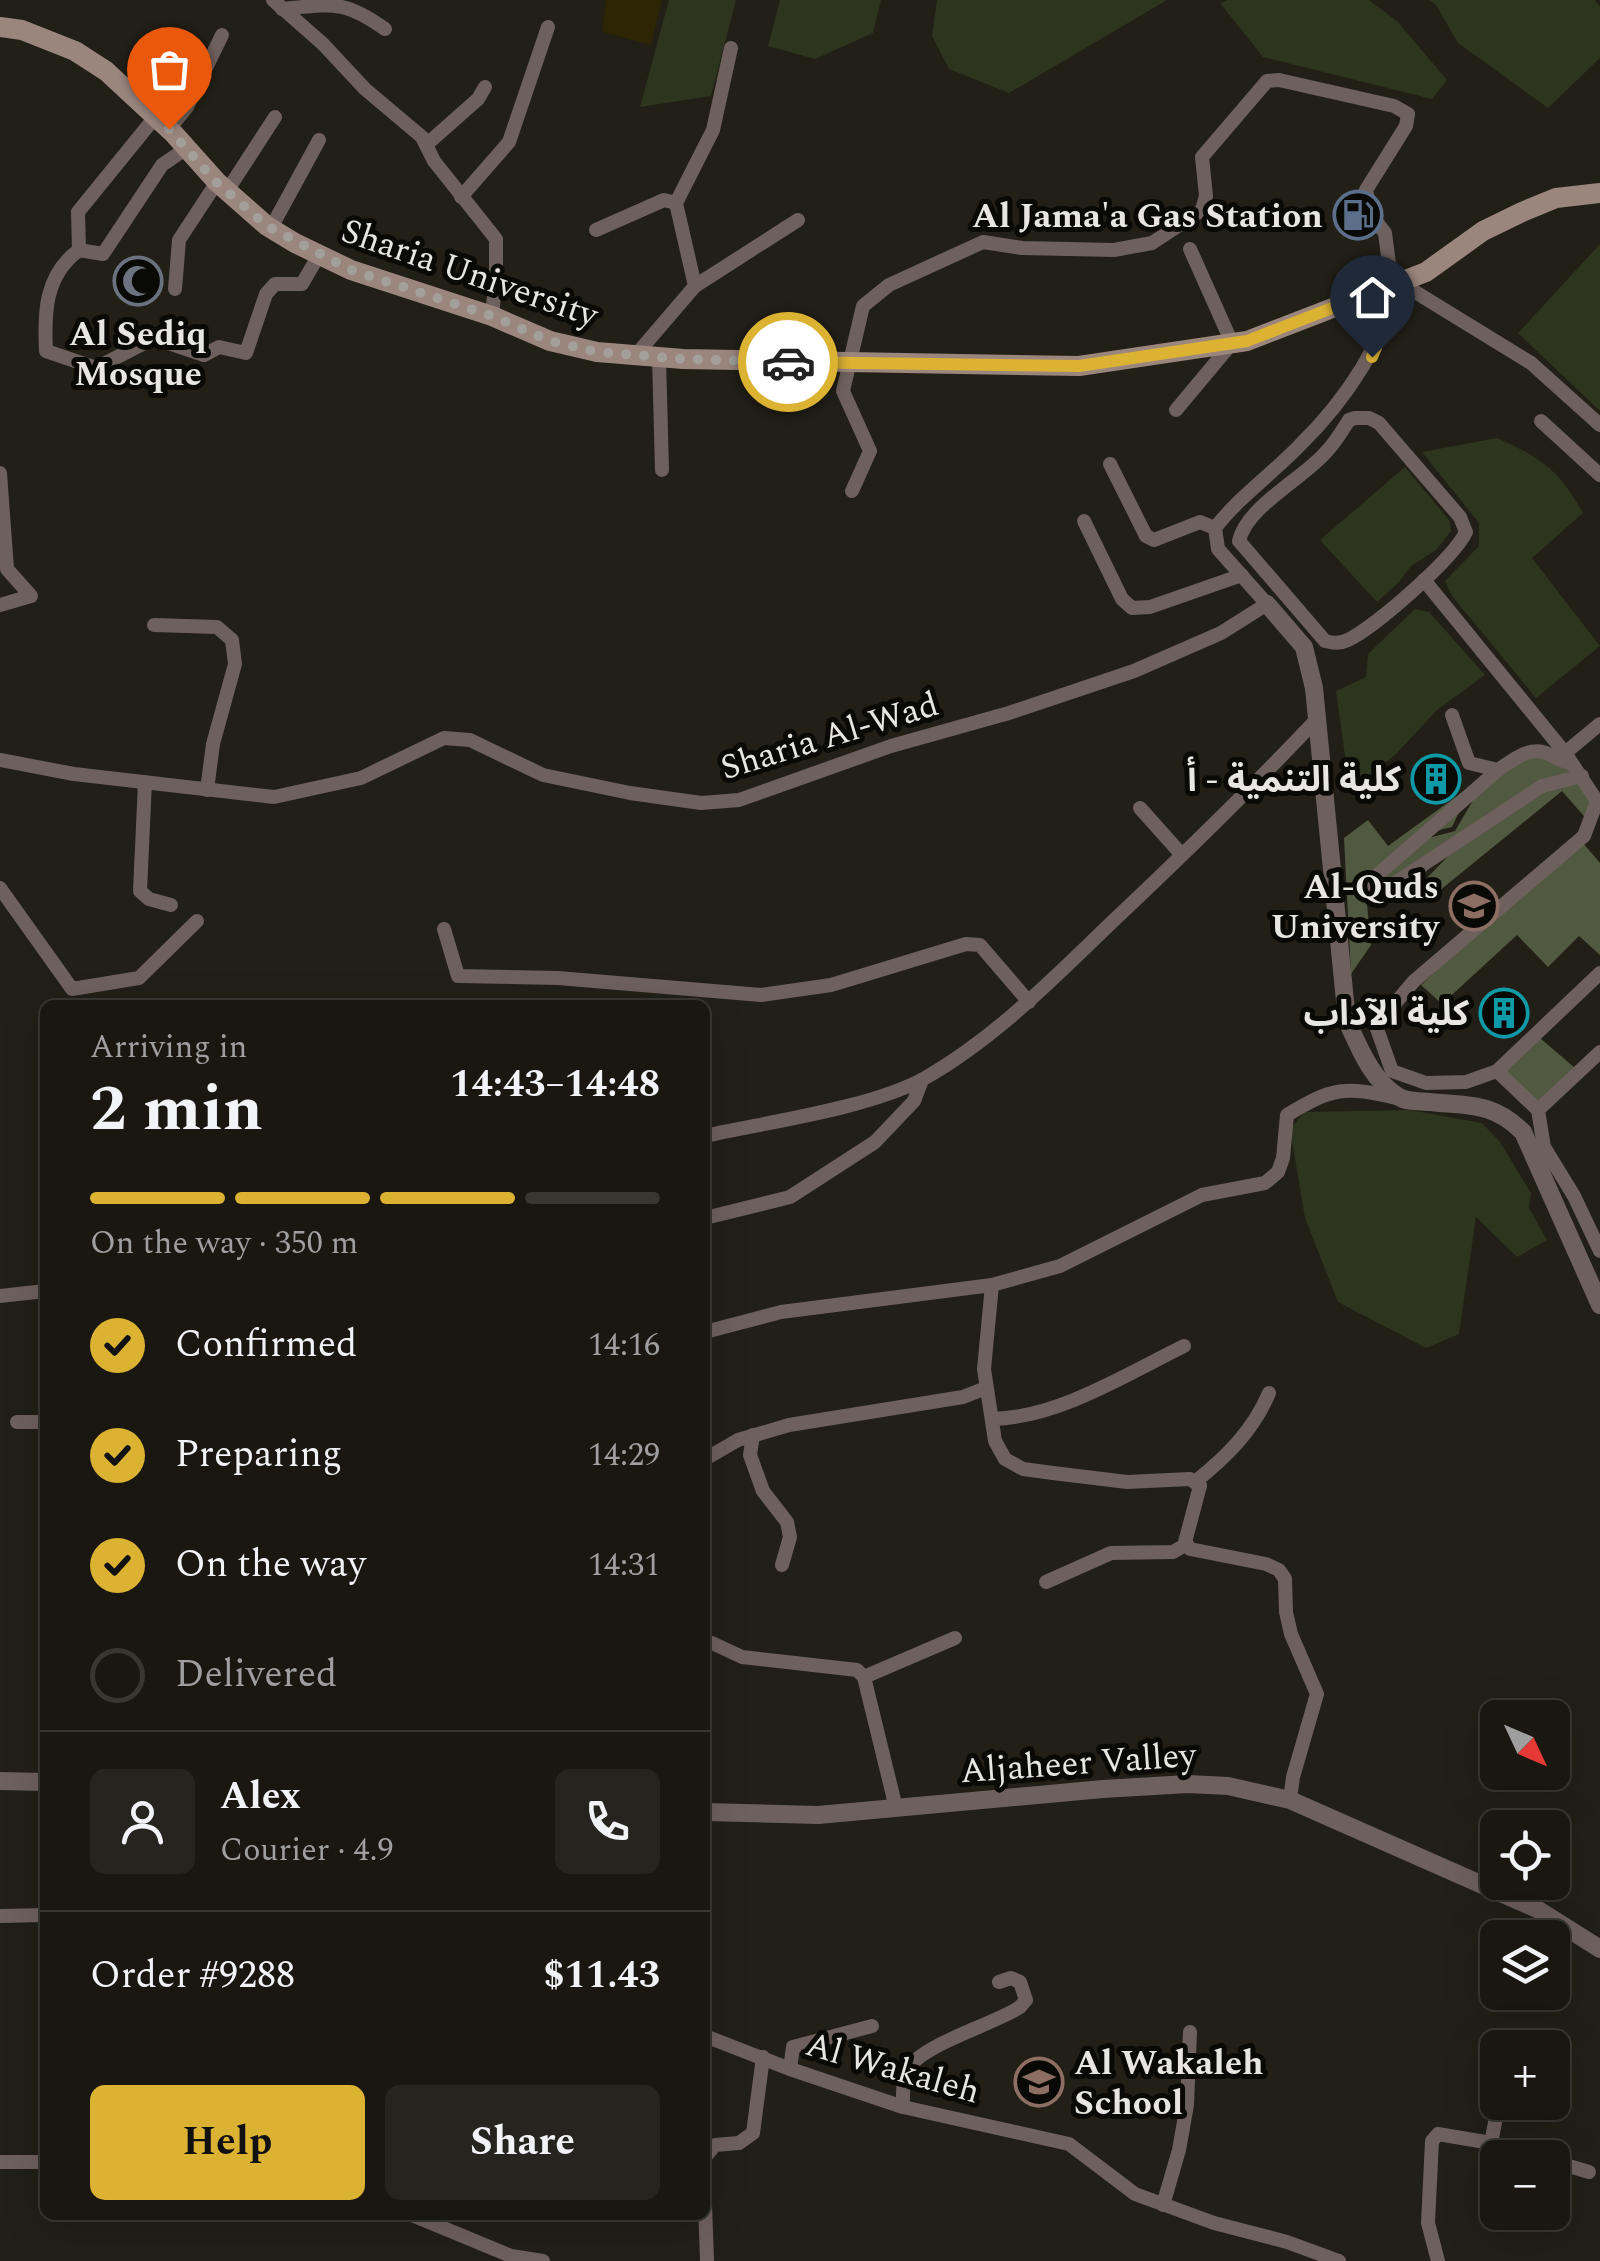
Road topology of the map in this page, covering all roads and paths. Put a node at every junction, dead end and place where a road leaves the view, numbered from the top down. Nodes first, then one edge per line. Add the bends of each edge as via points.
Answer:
1 (277, 4) edge
2 (0, 27) edge
3 (548, 27) dead end
4 (385, 28) dead end
5 (222, 35) dead end
6 (731, 48) dead end
7 (485, 87) dead end
8 (275, 116) dead end
9 (162, 122) junction
10 (319, 140) dead end
11 (426, 145) junction
12 (187, 148) junction
13 (1600, 181) edge
14 (222, 187) junction
15 (1600, 193) edge
16 (461, 197) junction
17 (676, 204) junction
18 (798, 220) dead end
19 (271, 228) junction
20 (596, 230) dead end
21 (1190, 249) dead end
22 (80, 250) junction
23 (319, 255) junction
24 (1399, 282) junction
25 (694, 286) junction
26 (175, 289) dead end
27 (492, 316) junction
28 (1232, 343) junction
29 (635, 356) junction
30 (659, 357) junction
31 (849, 364) junction
32 (1176, 410) dead end
33 (1541, 421) dead end
34 (1600, 424) edge
35 (1110, 464) dead end
36 (662, 470) dead end
37 (0, 473) edge
38 (1600, 475) edge
39 (852, 491) dead end
40 (1084, 520) dead end
41 (1216, 528) junction
42 (1242, 575) junction
43 (1424, 580) junction
44 (1268, 604) junction
45 (0, 605) edge
46 (154, 624) dead end
47 (1452, 715) dead end
48 (1316, 720) junction
49 (1600, 724) edge
50 (1568, 758) junction
51 (0, 760) edge
52 (1498, 770) junction
53 (1582, 776) junction
54 (145, 782) junction
55 (207, 790) junction
56 (1140, 808) dead end
57 (1182, 856) junction
58 (0, 888) edge
59 (171, 905) dead end
60 (197, 921) dead end
61 (444, 929) dead end
62 (1600, 973) edge
63 (1029, 1002) junction
64 (1600, 1052) edge
65 (1497, 1071) junction
66 (922, 1080) junction
67 (1402, 1099) junction
68 (1538, 1110) junction
69 (710, 1135) edge
70 (710, 1217) edge
71 (1600, 1251) edge
72 (992, 1285) junction
73 (40, 1292) edge
74 (0, 1296) edge
75 (1600, 1305) edge
76 (710, 1331) edge
77 (1184, 1346) dead end
78 (986, 1388) junction
79 (1269, 1394) dead end
80 (993, 1419) junction
81 (17, 1422) dead end
82 (40, 1422) edge
83 (753, 1435) junction
84 (710, 1456) edge
85 (1195, 1482) junction
86 (1187, 1544) junction
87 (782, 1565) dead end
88 (1046, 1582) dead end
89 (956, 1638) dead end
90 (712, 1643) dead end
91 (864, 1677) junction
92 (0, 1781) edge
93 (40, 1782) edge
94 (1290, 1800) junction
95 (896, 1808) junction
96 (710, 1812) edge
97 (0, 1916) edge
98 (40, 1916) edge
99 (1600, 1949) edge
100 (999, 1982) dead end
101 (872, 2026) dead end
102 (1190, 2032) dead end
103 (710, 2038) edge
104 (762, 2057) junction
105 (790, 2069) junction
106 (903, 2107) junction
107 (1480, 2141) edge
108 (710, 2152) edge
109 (0, 2162) edge
110 (40, 2162) edge
111 (1570, 2166) edge
112 (1589, 2172) dead end
113 (1163, 2205) junction
114 (429, 2220) edge
115 (706, 2220) edge
116 (543, 2261) edge
117 (707, 2261) edge
118 (1339, 2261) edge
119 (1438, 2261) edge

1 - 4 street via 344,0
1 - 11 street
2 - 9 main road, Sharia University via 75,51
3 - 16 street via 510,142
5 - 9 street via 188,107
6 - 17 street via 714,130
7 - 11 street
8 - 14 street
9 - 12 main road, Sharia University
9 - 22 street via 78,212
10 - 19 street
11 - 16 street
12 - 14 main road, Sharia University
12 - 22 street via 162,165 103,254
13 - 24 main road via 1555,188 1504,207
14 - 19 main road, Sharia University
14 - 26 street via 180,240
15 - 24 main road via 1556,198 1522,212
16 - 27 street via 496,239
17 - 20 street via 664,200
17 - 25 street
18 - 25 street
19 - 23 main road, Sharia University
21 - 28 street
22 - 23 street via 65,260 46,297 46,351 96,368 154,338 204,355 219,347 246,353 266,294 275,284 302,284
23 - 27 main road, Sharia University
24 - 28 main road, Sharia University
24 - 31 street via 1366,190 1408,114 1267,80 1202,158 1202,210 1152,243 1114,250 984,242 890,285 862,306
24 - 34 street via 1530,362
24 - 41 street via 1372,357 1302,443
25 - 29 street
27 - 29 main road, Sharia University via 550,341
28 - 31 main road, Sharia University via 1079,366
28 - 32 street
29 - 30 main road, Sharia University
30 - 31 main road, Sharia University
30 - 36 street
31 - 39 street via 843,390 870,450
33 - 38 street
35 - 41 street via 1146,536 1154,540 1200,522
37 - 45 street via 7,570 31,596
40 - 42 street via 1132,608
41 - 42 street via 1218,548
42 - 44 street
43 - 43 street via 1460,545 1464,524 1369,418 1349,420 1326,454 1242,530 1239,541 1324,641 1335,644 1352,638
43 - 50 street
44 - 48 street via 1304,648
44 - 55 street, Sharia Al-Wad via 1134,671 739,800 701,803 630,793 543,774 470,740 444,738 361,778 274,798
46 - 55 street via 218,627 232,640 234,664
47 - 52 street via 1469,763
48 - 57 street
48 - 67 street via 1347,1020 1382,1084
49 - 50 street
50 - 52 street via 1530,751
50 - 53 street
51 - 54 street, Sharia Al-Wad
52 - 53 street via 1368,883 1380,893 1542,786
53 - 65 street via 1597,801 1578,843 1414,981 1376,1026 1392,1070 1426,1083 1466,1082
54 - 55 street, Sharia Al-Wad
54 - 59 street via 140,891
56 - 57 street
57 - 63 street
58 - 60 street via 72,990 139,978
61 - 63 street via 458,976 761,995 831,985 980,945
62 - 65 street
63 - 66 street
64 - 68 street
65 - 68 street
66 - 69 street via 868,1100
66 - 70 street via 914,1101 875,1142 790,1196
67 - 72 street via 1354,1088 1314,1098 1287,1115 1283,1158 1264,1183 1202,1195 1060,1266
67 - 75 street via 1479,1106 1504,1114 1523,1132
68 - 71 street via 1544,1147
72 - 76 street via 781,1312
72 - 78 street
73 - 74 street
77 - 80 street via 1023,1418
78 - 80 street
78 - 83 street
79 - 85 street via 1243,1437
80 - 85 street via 1006,1460 1023,1469 1127,1482
81 - 82 street
83 - 84 street
83 - 87 street via 750,1455 763,1491 787,1522
85 - 86 street via 1200,1486
86 - 88 street via 1172,1552 1111,1553
86 - 94 street via 1266,1564 1285,1579 1291,1634 1317,1694
89 - 91 street
90 - 91 street via 742,1657 857,1670
91 - 95 street
92 - 93 street
94 - 95 street, Aljaheer Valley via 1188,1784
94 - 99 street, Aljaheer Valley via 1537,1909
95 - 96 street, Aljaheer Valley via 818,1815
97 - 98 street
100 - 106 street via 1020,1982 1026,2000 1020,2008 910,2064
101 - 105 street via 793,2047
102 - 113 street via 1188,2106
103 - 104 street, Al Wakaleh
104 - 105 street, Al Wakaleh
104 - 108 street via 753,2132
105 - 106 street, Al Wakaleh
106 - 113 street, Al Wakaleh via 1068,2144 1135,2194
107 - 119 street via 1438,2134 1432,2141 1428,2223
109 - 110 street
111 - 112 street
113 - 118 street, Al Wakaleh
114 - 116 street via 511,2256
115 - 117 street

